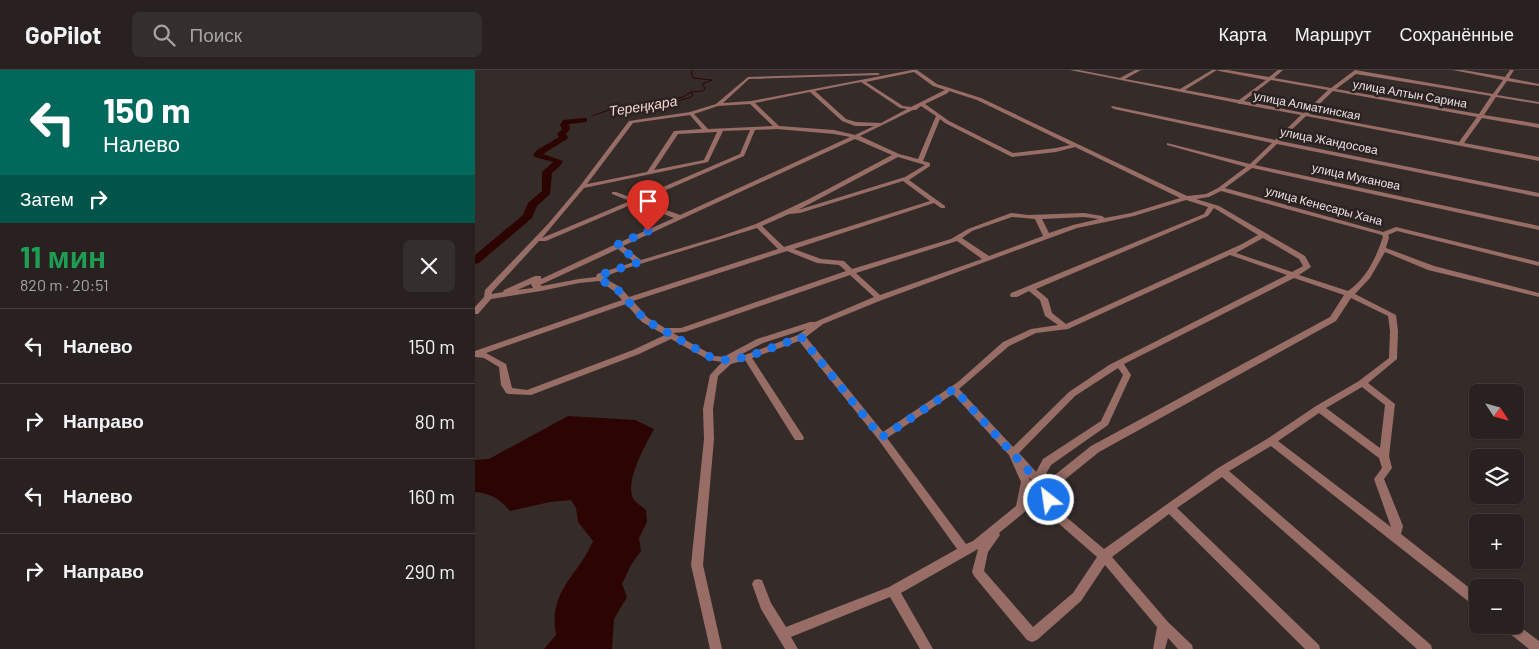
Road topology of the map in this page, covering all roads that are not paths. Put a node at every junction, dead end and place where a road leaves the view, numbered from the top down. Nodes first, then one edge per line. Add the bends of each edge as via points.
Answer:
1 (1072, 70) edge
2 (1139, 70) edge
3 (1215, 70) edge
4 (1219, 70) edge
5 (1281, 70) edge
6 (1455, 70) edge
7 (1512, 70) edge
8 (914, 71) edge
9 (1356, 71) edge
10 (881, 76) junction
11 (798, 78) junction
12 (1121, 79) junction
13 (1505, 79) junction
14 (1268, 80) junction
15 (863, 82) junction
16 (1539, 85) edge
17 (948, 89) junction
18 (812, 91) junction
19 (1180, 91) junction
20 (1329, 91) junction
21 (793, 94) junction
22 (1494, 97) junction
23 (751, 102) junction
24 (1239, 103) junction
25 (1539, 103) edge
26 (921, 104) junction
27 (718, 106) junction
28 (1115, 107) dead end
29 (914, 108) junction
30 (691, 113) junction
31 (939, 116) junction
32 (1304, 116) junction
33 (1481, 116) junction
34 (855, 124) junction
35 (883, 124) junction
36 (1539, 126) edge
37 (777, 127) junction
38 (721, 129) junction
39 (753, 129) junction
40 (706, 130) junction
41 (868, 131) junction
42 (855, 136) junction
43 (1276, 142) junction
44 (1169, 144) dead end
45 (1076, 145) junction
46 (1460, 145) junction
47 (897, 154) junction
48 (1539, 159) edge
49 (920, 162) junction
50 (1251, 166) junction
51 (649, 174) junction
52 (907, 178) junction
53 (582, 187) junction
54 (1220, 189) junction
55 (614, 192) dead end
56 (1539, 195) edge
57 (1186, 198) junction
58 (636, 201) junction
59 (935, 201) junction
60 (1212, 206) junction
61 (943, 207) dead end
62 (786, 213) junction
63 (1037, 216) junction
64 (679, 217) junction
65 (1107, 220) junction
66 (758, 225) junction
67 (1539, 228) edge
68 (1384, 234) junction
69 (1263, 235) junction
70 (1047, 236) junction
71 (957, 238) junction
72 (537, 239) junction
73 (618, 246) junction
74 (785, 249) junction
75 (1383, 249) junction
76 (1230, 253) junction
77 (988, 259) junction
78 (639, 262) junction
79 (1539, 264) edge
80 (851, 272) junction
81 (1293, 275) junction
82 (554, 276) junction
83 (599, 279) junction
84 (1030, 288) junction
85 (541, 289) junction
86 (1349, 294) junction
87 (1014, 295) dead end
88 (1539, 296) edge
89 (492, 297) junction
90 (879, 298) junction
91 (629, 300) junction
92 (475, 312) edge
93 (819, 322) junction
94 (1065, 327) junction
95 (667, 334) junction
96 (801, 337) junction
97 (476, 353) edge
98 (747, 357) junction
99 (726, 360) junction
100 (1119, 363) junction
101 (1362, 383) junction
102 (954, 389) junction
103 (1319, 408) junction
104 (881, 437) junction
105 (799, 438) dead end
106 (1271, 441) junction
107 (1013, 453) junction
108 (1384, 456) junction
109 (1222, 472) junction
110 (1041, 484) junction
111 (1169, 508) junction
112 (1021, 509) junction
113 (999, 527) junction
114 (1395, 536) junction
115 (964, 550) junction
116 (1104, 556) junction
117 (758, 584) dead end
118 (893, 591) junction
119 (1469, 595) edge
120 (1165, 626) junction
121 (783, 634) junction
122 (1520, 634) edge
123 (716, 649) edge
124 (792, 649) edge
125 (927, 649) edge
126 (1159, 649) edge
127 (1187, 649) edge
128 (1314, 649) edge
129 (1426, 649) edge
130 (1539, 649) edge

1 - 12 street, улица Алматинская
2 - 12 street
3 - 19 street
4 - 14 street, улица Алтын Сарина
5 - 14 street
6 - 13 street
7 - 13 street
8 - 10 street
8 - 17 street via 935,85
9 - 20 street
9 - 22 street
10 - 11 street
10 - 15 street
11 - 21 street
11 - 27 street via 748,75
12 - 19 street, улица Алматинская
13 - 16 street
13 - 22 street
14 - 20 street, улица Алтын Сарина
14 - 24 street
15 - 18 street
15 - 29 street via 902,107
17 - 26 street
17 - 45 street via 979,99
18 - 21 street
18 - 34 street via 844,120
19 - 24 street, улица Алматинская
20 - 32 street
20 - 33 street, улица Алтын Сарина
21 - 23 street
22 - 25 street
22 - 33 street
23 - 27 street
23 - 37 street
24 - 32 street, улица Алматинская
26 - 29 street
26 - 31 street
27 - 30 street
28 - 43 street, улица Жандосова
29 - 35 street
30 - 40 street
30 - 53 street via 631,122
31 - 45 street via 1012,155
31 - 49 street
32 - 43 street
32 - 46 street, улица Алматинская
33 - 36 street, улица Алтын Сарина
33 - 46 street
34 - 35 street
34 - 41 street
35 - 41 street
37 - 39 street
37 - 42 street
38 - 39 street
38 - 40 street
38 - 51 street via 706,161
39 - 58 street via 741,155
40 - 51 street via 674,132
41 - 42 street
42 - 47 street
42 - 64 street
43 - 50 street
43 - 56 street, улица Жандосова
44 - 50 street, улица Муканова
45 - 57 street
46 - 48 street, улица Алматинская
47 - 49 street
47 - 62 street
49 - 52 street via 928,164
50 - 54 street
50 - 67 street, улица Муканова
51 - 53 street
52 - 59 street via 906,181
52 - 62 street
53 - 72 street
54 - 57 street via 1207,196
54 - 68 street, улица Кенесары Хана
55 - 58 street
57 - 60 street
57 - 65 street
58 - 64 street
58 - 72 street via 543,240
59 - 61 street
59 - 74 street
60 - 69 street
60 - 84 street via 1206,215
62 - 66 street
63 - 65 street via 1084,215
63 - 70 street
63 - 71 street via 1011,214
64 - 73 street
65 - 70 street
66 - 74 street
66 - 78 street
68 - 75 street
68 - 79 street, улица Кенесары Хана via 1396,229
69 - 76 street
69 - 81 street via 1302,258 1307,267
70 - 77 street
71 - 77 street
71 - 80 street
72 - 89 street via 488,292
73 - 78 street
73 - 82 street
74 - 80 street via 820,261 841,263
74 - 91 street
75 - 86 street via 1359,288
75 - 88 street via 1431,268
76 - 81 street
76 - 94 street
77 - 90 street
78 - 83 street via 606,273
80 - 90 street
80 - 95 street
81 - 86 street
81 - 100 street
82 - 85 street via 534,284
82 - 89 street via 559,269
83 - 85 street
83 - 91 street
84 - 87 street
84 - 94 street via 1043,299 1048,314
85 - 89 street
86 - 101 street via 1393,315 1393,359
86 - 110 street via 1333,319 1095,449
89 - 92 street
90 - 93 street
91 - 95 street via 645,320
91 - 97 street
93 - 96 street
93 - 99 street via 760,341
94 - 102 street via 1034,331 1006,344
95 - 97 street via 636,352 528,393 509,391 503,366
95 - 99 street via 712,358
96 - 98 street
96 - 104 street
98 - 99 street
98 - 105 street
98 - 123 street via 728,362 720,368 715,375 708,409 709,438 697,565
100 - 107 street via 1072,394
100 - 110 street via 1127,374 1105,423 1047,462
101 - 103 street
101 - 108 street via 1390,404
102 - 104 street
102 - 107 street
103 - 106 street
103 - 108 street
104 - 115 street
106 - 109 street
106 - 114 street
107 - 110 street
107 - 112 street via 1026,482
108 - 114 street via 1387,468 1379,479 1397,526
109 - 111 street
109 - 129 street
110 - 112 street
110 - 116 street via 1053,512
111 - 116 street
111 - 128 street
112 - 113 street
113 - 115 street
113 - 116 street via 983,551 978,572 1032,636 1077,597
114 - 119 street
115 - 118 street
116 - 120 street
117 - 121 street via 765,605
118 - 121 street
118 - 125 street
120 - 126 street
120 - 127 street
121 - 124 street
122 - 130 street

